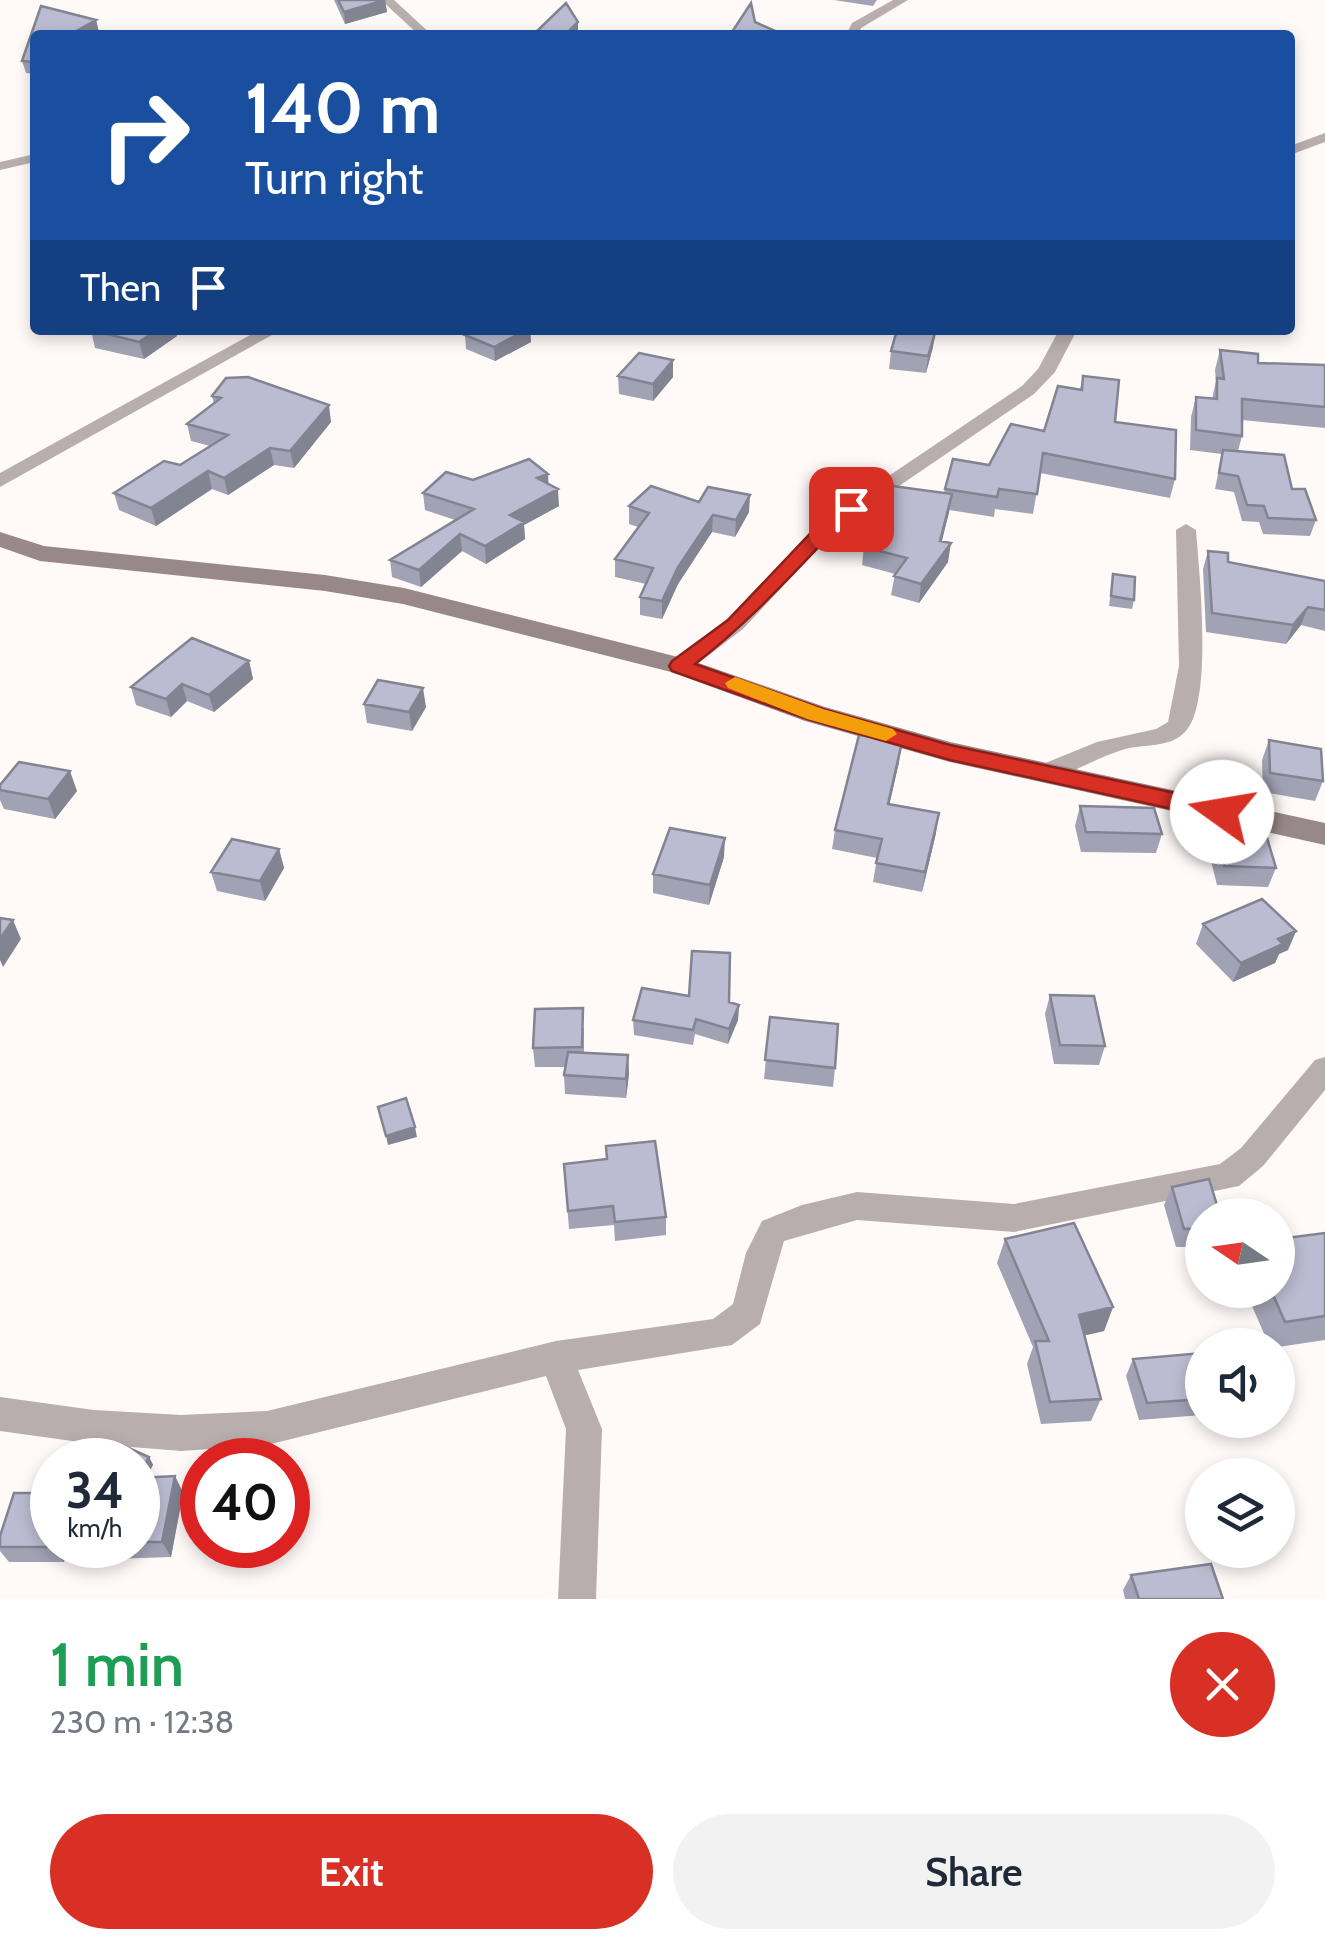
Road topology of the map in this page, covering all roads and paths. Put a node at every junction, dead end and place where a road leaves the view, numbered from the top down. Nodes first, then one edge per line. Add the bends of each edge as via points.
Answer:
1 (387, 0) edge
2 (902, 0) edge
3 (420, 30) edge
4 (854, 30) edge
5 (1325, 136) edge
6 (1295, 149) edge
7 (30, 159) edge
8 (0, 166) edge
9 (263, 335) edge
10 (1065, 335) edge
11 (0, 481) edge
12 (1186, 530) dead end
13 (0, 539) edge
14 (680, 666) junction
15 (1046, 772) junction
16 (1325, 834) edge
17 (1325, 1068) edge
18 (556, 1357) junction
19 (0, 1414) edge
20 (577, 1599) edge

1 - 3 street
2 - 4 street
5 - 6 street
7 - 8 street
9 - 11 street
10 - 14 street via 1028,390 829,525 735,624
12 - 15 street via 1189,692 1180,726
13 - 14 street via 40,553 404,596
14 - 15 street via 815,714
15 - 16 street
17 - 18 street via 1252,1157 1228,1176 1014,1218 856,1206 802,1219 773,1232 748,1313 720,1334
18 - 19 street via 267,1428 181,1433
18 - 20 street via 584,1429

